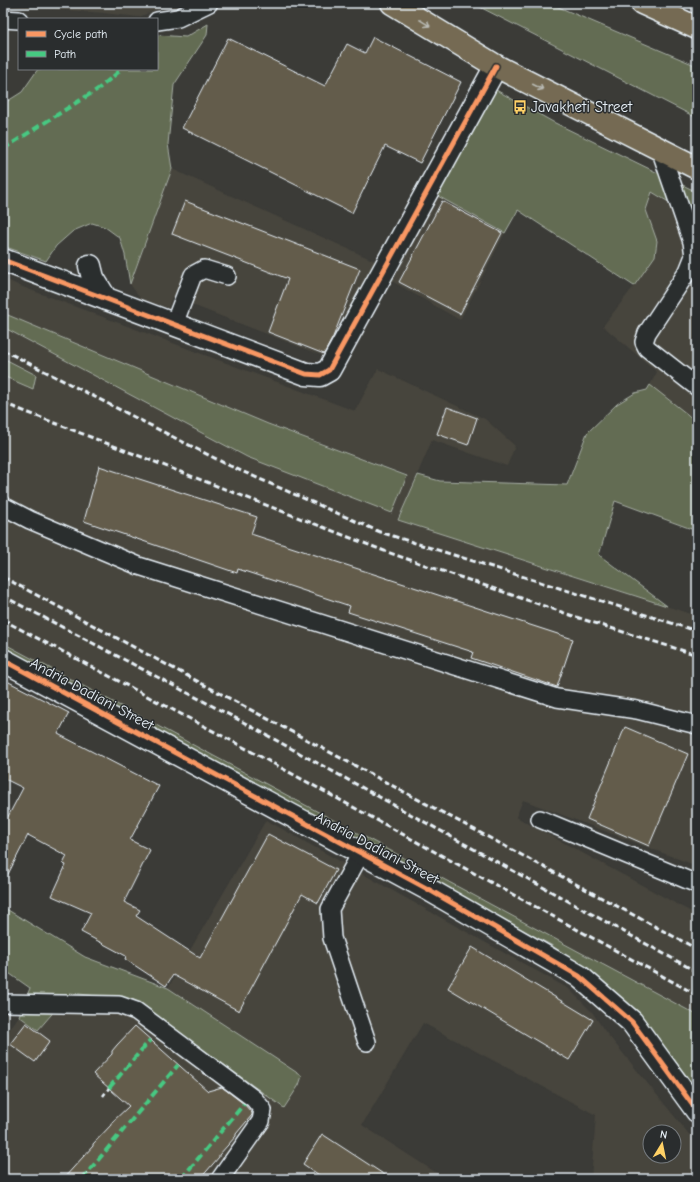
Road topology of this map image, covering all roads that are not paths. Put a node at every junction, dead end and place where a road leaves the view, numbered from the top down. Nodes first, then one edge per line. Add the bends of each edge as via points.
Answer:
1 (209, 3) edge
2 (392, 3) edge
3 (642, 3) edge
4 (3, 19) edge
5 (18, 20) edge
6 (158, 21) edge
7 (697, 28) edge
8 (496, 66) junction
9 (660, 150) junction
10 (697, 168) edge
11 (3, 260) edge
12 (90, 266) dead end
13 (227, 276) dead end
14 (106, 299) junction
15 (174, 324) junction
16 (697, 387) edge
17 (3, 506) edge
18 (3, 660) edge
19 (697, 726) edge
20 (540, 819) dead end
21 (361, 853) junction
22 (697, 884) edge
23 (3, 1003) edge
24 (367, 1042) dead end
25 (697, 1111) edge
26 (220, 1179) edge

1 - 6 lane via 178,18
2 -> 8 main road
3 - 7 main road
4 - 5 lane
8 -> 9 main road
8 - 15 street via 329,370 320,375 306,374
9 - 10 main road
9 - 16 lane via 692,242 694,256 688,271 644,342 647,348
11 - 14 street
12 - 14 street via 93,278
13 - 15 lane via 204,269 192,275
14 - 15 street
17 - 19 lane via 139,566 556,698 637,710
18 - 21 street, Andria Dadiani Street
20 - 22 lane
21 - 24 lane via 330,909 332,938
21 - 25 street, Andria Dadiani Street via 579,976 632,1022
23 - 26 lane via 120,1005 136,1011 254,1099 263,1110 261,1121

